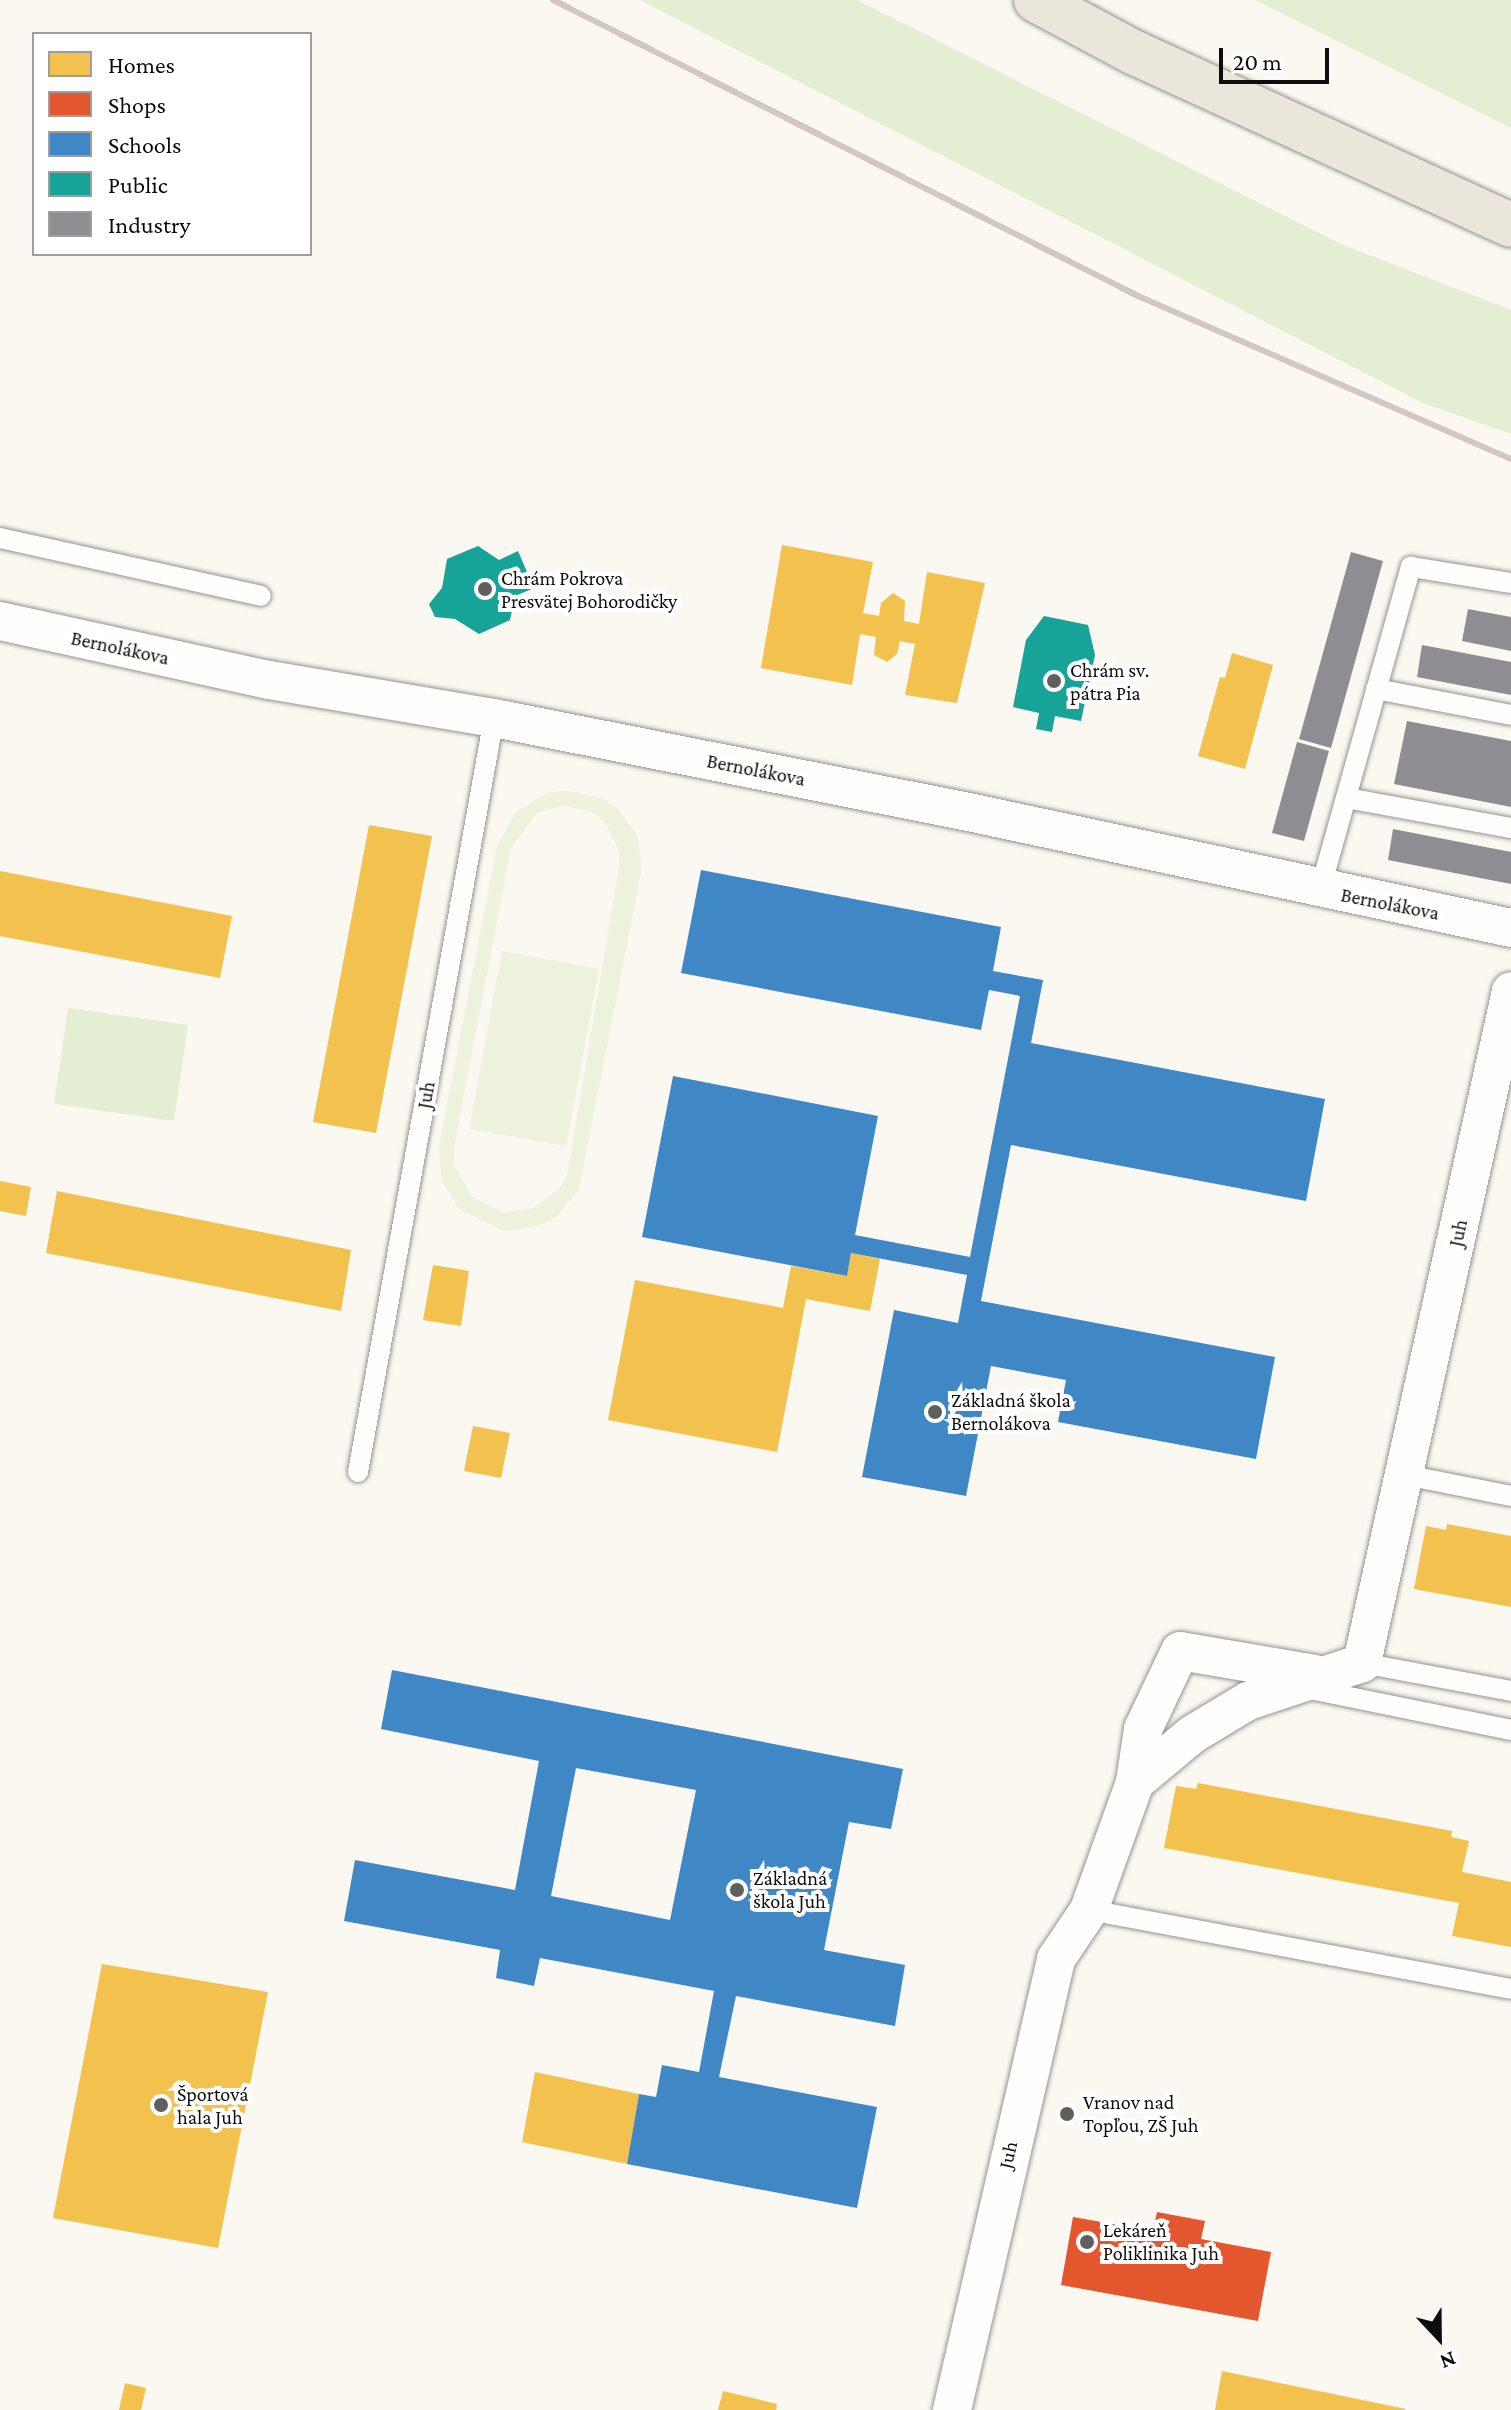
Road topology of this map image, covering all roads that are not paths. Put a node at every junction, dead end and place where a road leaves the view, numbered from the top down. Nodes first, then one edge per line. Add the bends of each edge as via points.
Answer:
1 (1036, 0) edge
2 (1511, 225) edge
3 (0, 538) edge
4 (1511, 583) edge
5 (261, 596) dead end
6 (0, 621) edge
7 (1376, 689) junction
8 (1511, 715) edge
9 (494, 718) junction
10 (1346, 798) junction
11 (1511, 828) edge
12 (1320, 890) junction
13 (1507, 932) edge
14 (1511, 991) edge
15 (358, 1472) dead end
16 (1405, 1475) junction
17 (1511, 1496) edge
18 (1362, 1663) junction
19 (1322, 1675) junction
20 (1285, 1685) junction
21 (1511, 1691) edge
22 (1511, 1730) edge
23 (1135, 1782) junction
24 (1089, 1910) junction
25 (1511, 1989) edge
26 (952, 2410) edge

1 - 2 main road via 1135,53
3 - 5 lane
4 - 7 lane via 1411,567
6 - 9 street, Bernolákova via 269,680
7 - 8 lane
7 - 10 lane
9 - 12 street, Bernolákova via 978,814
9 - 15 lane, Juh
10 - 11 lane
10 - 12 lane
12 - 13 street, Bernolákova
14 - 16 street, Juh
16 - 17 lane
16 - 18 street, Juh
18 - 19 street, Juh
18 - 21 lane, Juh
19 - 20 street
19 - 23 street, Juh via 1180,1651 1143,1729
20 - 22 lane
20 - 23 street via 1212,1720
23 - 24 street, Juh
24 - 25 lane
24 - 26 street, Juh via 1056,1959

